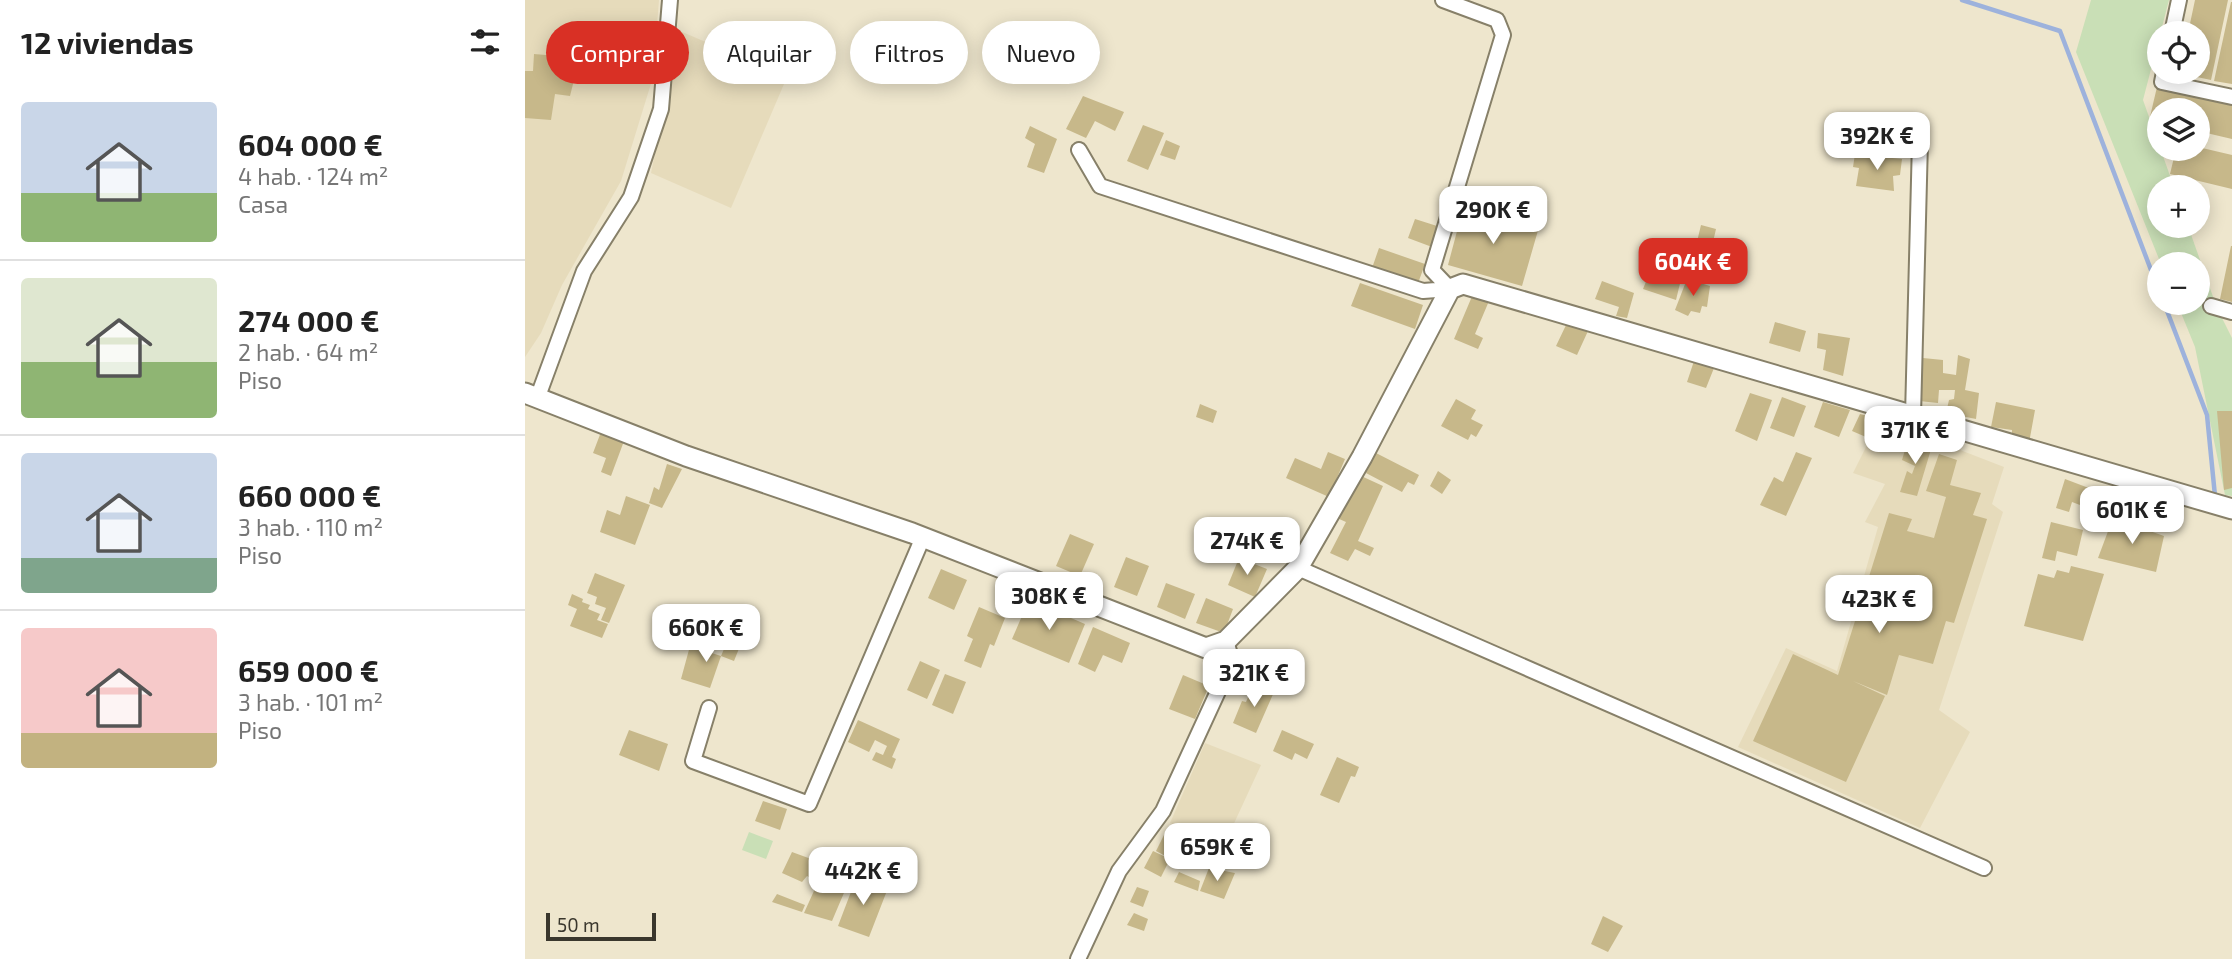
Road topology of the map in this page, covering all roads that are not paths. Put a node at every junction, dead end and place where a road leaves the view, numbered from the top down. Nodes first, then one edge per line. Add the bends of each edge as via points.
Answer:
1 (670, 0) edge
2 (1443, 0) edge
3 (2179, 0) edge
4 (2175, 21) edge
5 (2187, 84) edge
6 (2232, 97) edge
7 (1920, 141) dead end
8 (1079, 150) dead end
9 (1450, 289) junction
10 (2211, 306) dead end
11 (2232, 312) edge
12 (531, 396) edge
13 (1913, 416) junction
14 (2232, 509) edge
15 (923, 537) junction
16 (1298, 568) junction
17 (1226, 641) junction
18 (709, 708) dead end
19 (1984, 868) dead end
20 (1078, 959) edge

1 - 12 street via 661,109 631,197 584,271
2 - 9 street via 1497,20 1503,35 1432,270
3 - 4 street
5 - 6 street
7 - 13 street
8 - 9 street via 1100,186 1423,291
9 - 13 main road via 1463,284
9 - 16 main road
10 - 11 street
12 - 15 main road via 686,456
13 - 14 main road
15 - 17 main road via 1206,648
15 - 18 street via 809,804 693,761
16 - 17 main road
16 - 19 street
17 - 20 street via 1232,662 1163,811 1119,871

